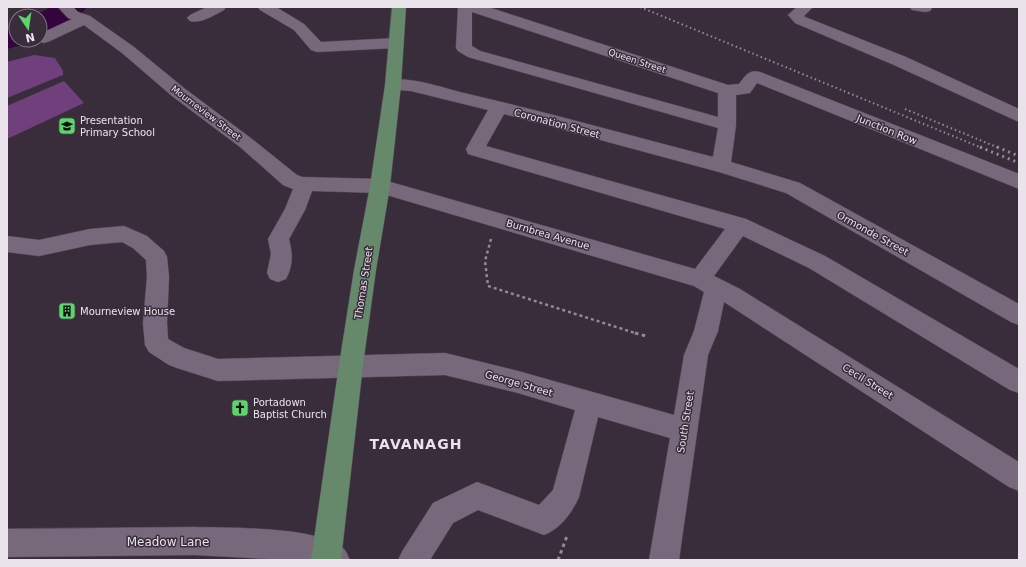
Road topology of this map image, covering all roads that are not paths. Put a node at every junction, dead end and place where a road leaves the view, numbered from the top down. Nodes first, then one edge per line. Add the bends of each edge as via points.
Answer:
1 (219, 7) edge
2 (265, 7) edge
3 (399, 7) edge
4 (465, 7) edge
5 (473, 7) edge
6 (806, 7) edge
7 (74, 14) edge
8 (195, 18) dead end
9 (48, 35) edge
10 (396, 43) junction
11 (393, 85) junction
12 (727, 90) junction
13 (499, 107) junction
14 (1019, 116) edge
15 (726, 125) junction
16 (721, 166) junction
17 (1019, 182) edge
18 (304, 185) junction
19 (380, 186) junction
20 (739, 225) junction
21 (7, 244) edge
22 (278, 273) dead end
23 (708, 283) junction
24 (1019, 315) edge
25 (351, 365) junction
26 (1019, 382) edge
27 (589, 403) junction
28 (684, 430) junction
29 (1019, 478) edge
30 (7, 543) edge
31 (36, 551) edge
32 (329, 558) edge
33 (413, 560) edge
34 (664, 560) edge

1 - 8 street
2 - 10 street via 298,27 317,46
3 - 10 main road, Thomas Street
4 - 15 street via 464,48 474,54
5 - 12 street, Queen Street
6 - 14 street via 796,15 800,20 900,61
7 - 9 street, Mourneview Street
7 - 18 street, Mourneview Street via 128,50 290,180
10 - 11 main road, Thomas Street
11 - 13 street, Coronation Street via 411,86
11 - 19 main road, Thomas Street
12 - 15 street
12 - 17 street, Junction Row via 744,89 754,76
13 - 16 street, Coronation Street
13 - 20 street via 475,149
15 - 16 street
16 - 24 street, Ormonde Street via 793,188
18 - 19 street, Mourneview Street
18 - 22 street via 295,210 278,239 282,254
19 - 23 street, Burnbrea Avenue
19 - 25 main road, Thomas Street
20 - 23 street
20 - 26 street via 816,262
21 - 25 street, George Street via 39,248 90,237 124,234 140,242 156,256 157,345 177,357 218,370
23 - 28 street, South Street via 706,331 696,355
23 - 29 street, Cecil Street
25 - 27 street, George Street via 445,364
25 - 32 main road, Thomas Street
27 - 28 street, George Street
27 - 33 street via 565,497 544,520 477,496 443,513
28 - 34 street, South Street
30 - 31 street, Meadow Lane
31 - 32 street, Meadow Lane via 194,541 279,544 308,549

